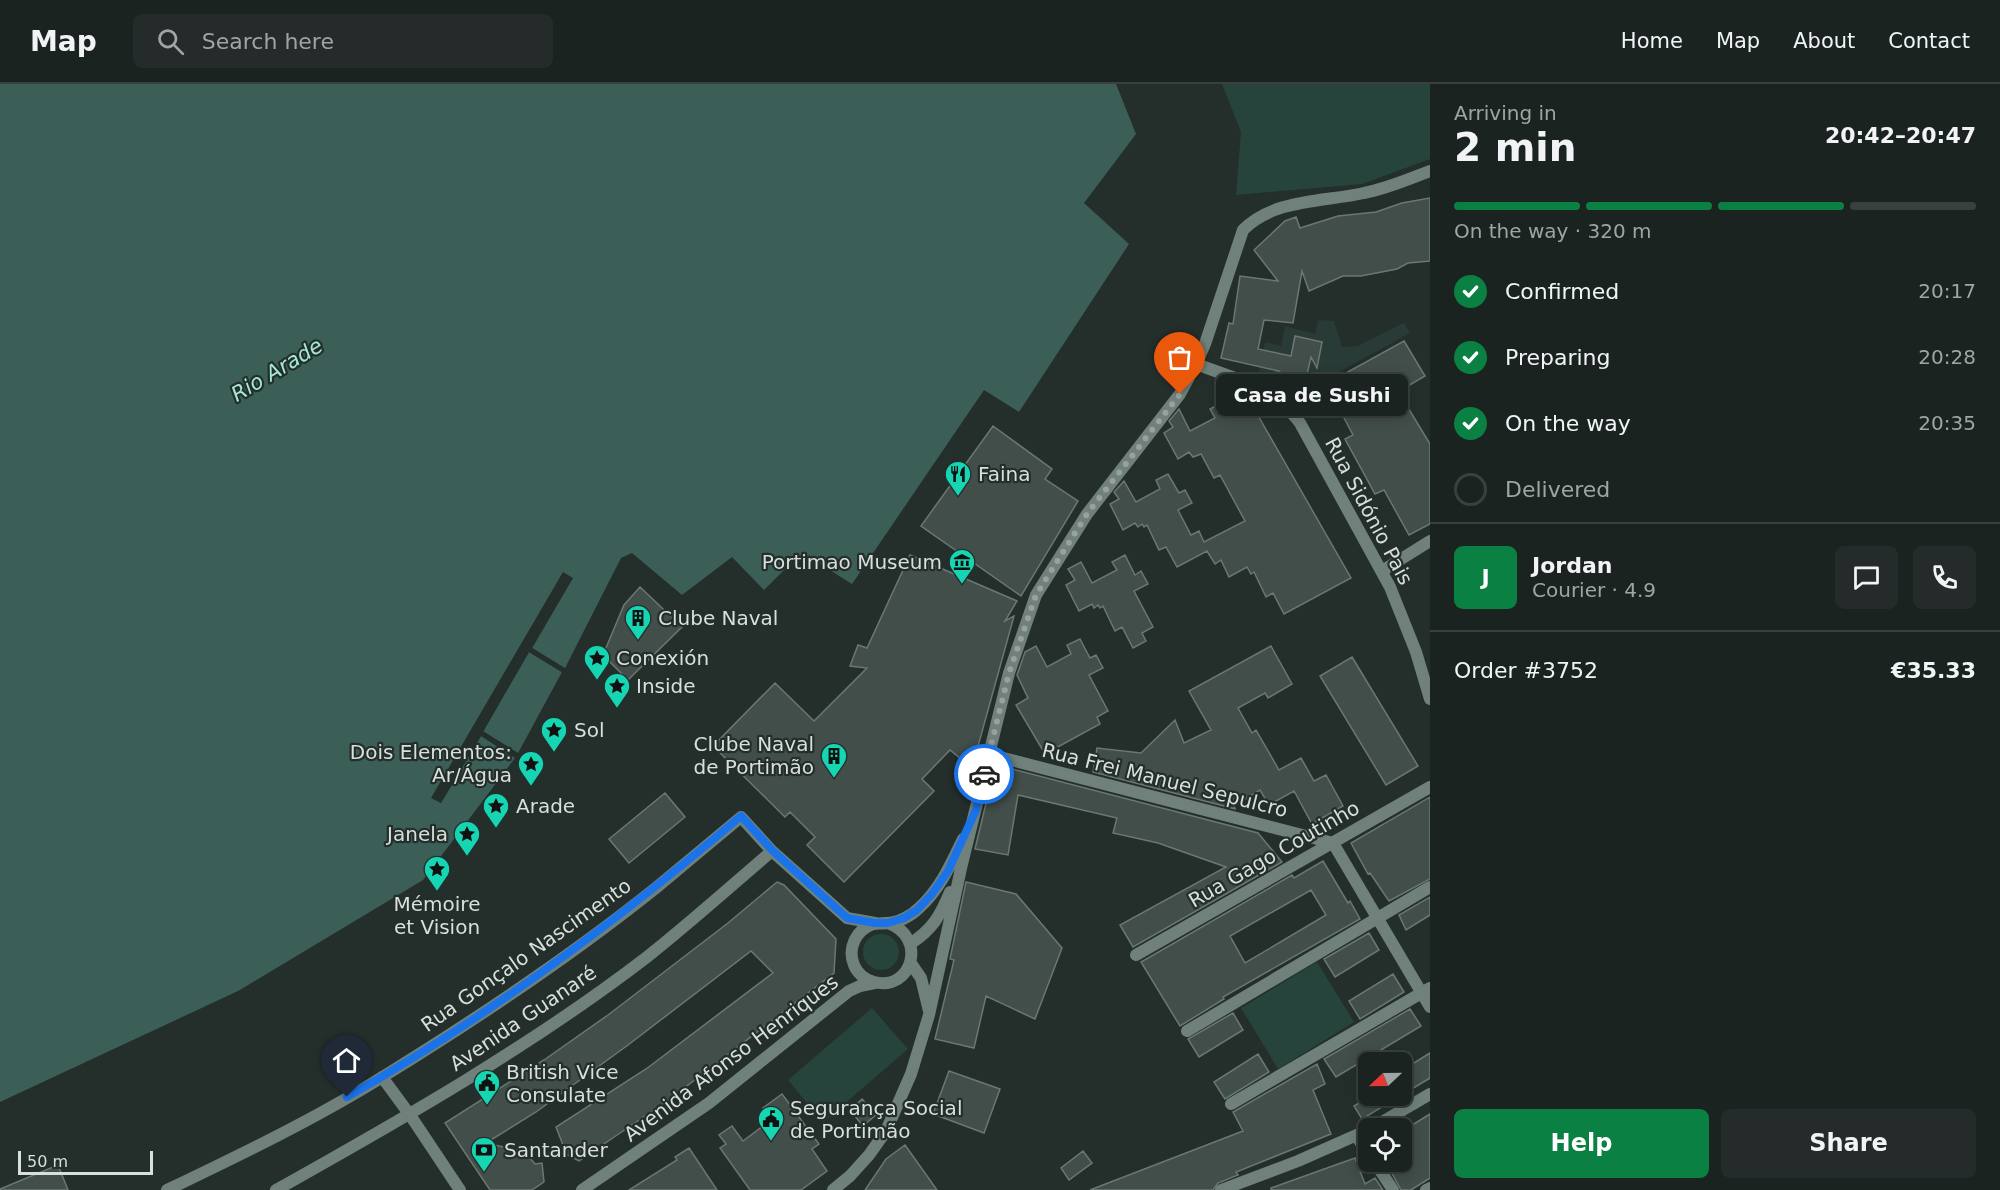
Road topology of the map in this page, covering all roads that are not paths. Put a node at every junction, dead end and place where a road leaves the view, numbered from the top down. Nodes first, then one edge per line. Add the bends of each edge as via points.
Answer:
1 (1430, 171) edge
2 (1197, 364) junction
3 (1430, 542) edge
4 (1382, 571) junction
5 (1430, 699) edge
6 (988, 754) junction
7 (1430, 787) edge
8 (976, 810) junction
9 (1333, 843) junction
10 (772, 850) junction
11 (962, 864) junction
12 (1430, 887) edge
13 (1377, 918) junction
14 (882, 923) junction
15 (910, 944) junction
16 (1136, 955) dead end
17 (910, 962) junction
18 (875, 983) junction
19 (1426, 991) edge
20 (1430, 1007) edge
21 (930, 1015) junction
22 (1187, 1031) dead end
23 (382, 1077) junction
24 (1430, 1094) edge
25 (1231, 1104) dead end
26 (410, 1114) junction
27 (1389, 1118) edge
28 (1358, 1135) edge
29 (1381, 1172) edge
30 (1430, 1188) edge
31 (167, 1190) edge
32 (276, 1190) edge
33 (460, 1190) edge
34 (582, 1190) edge
35 (833, 1190) edge
36 (1221, 1190) edge
37 (1393, 1190) edge
38 (1426, 1190) edge

1 - 2 street via 1368,193 1300,204 1255,218 1243,230
2 - 4 street, Rua Sidónio Pais via 1257,386 1279,398 1289,409
2 - 6 street via 1180,394 1087,514 1036,595 1009,673
3 - 4 street
4 - 5 street, Rua Sidónio Pais via 1416,652
6 - 8 street
6 - 9 street, Rua Frei Manuel Sepulcro
7 - 9 street, Rua Gago Coutinho
8 - 11 street
8 - 14 street via 948,871 932,894 904,918
9 - 13 street
9 - 16 street, Rua Gago Coutinho
10 - 14 street, Rua Gonçalo Nascimento via 847,918
10 - 23 street, Rua Gonçalo Nascimento via 741,816 656,888 555,964
10 - 26 street, Avenida Guanaré via 647,957 545,1029
11 - 15 street via 939,918
11 - 21 street
12 - 13 street
13 - 19 street
13 - 22 street
14 - 15 street via 904,933
14 - 18 street via 864,928 851,950 855,968
15 - 17 street
17 - 18 street via 904,974 894,981
17 - 21 street via 921,978
18 - 34 street, Avenida Afonso Henriques via 849,991 709,1103
19 - 20 street
19 - 25 street
21 - 35 street via 886,1131 869,1155
23 - 26 street
23 - 31 street, Rua Gonçalo Nascimento
24 - 27 street
26 - 32 street, Avenida Guanaré
26 - 33 street
28 - 36 street
29 - 37 street
30 - 38 street

